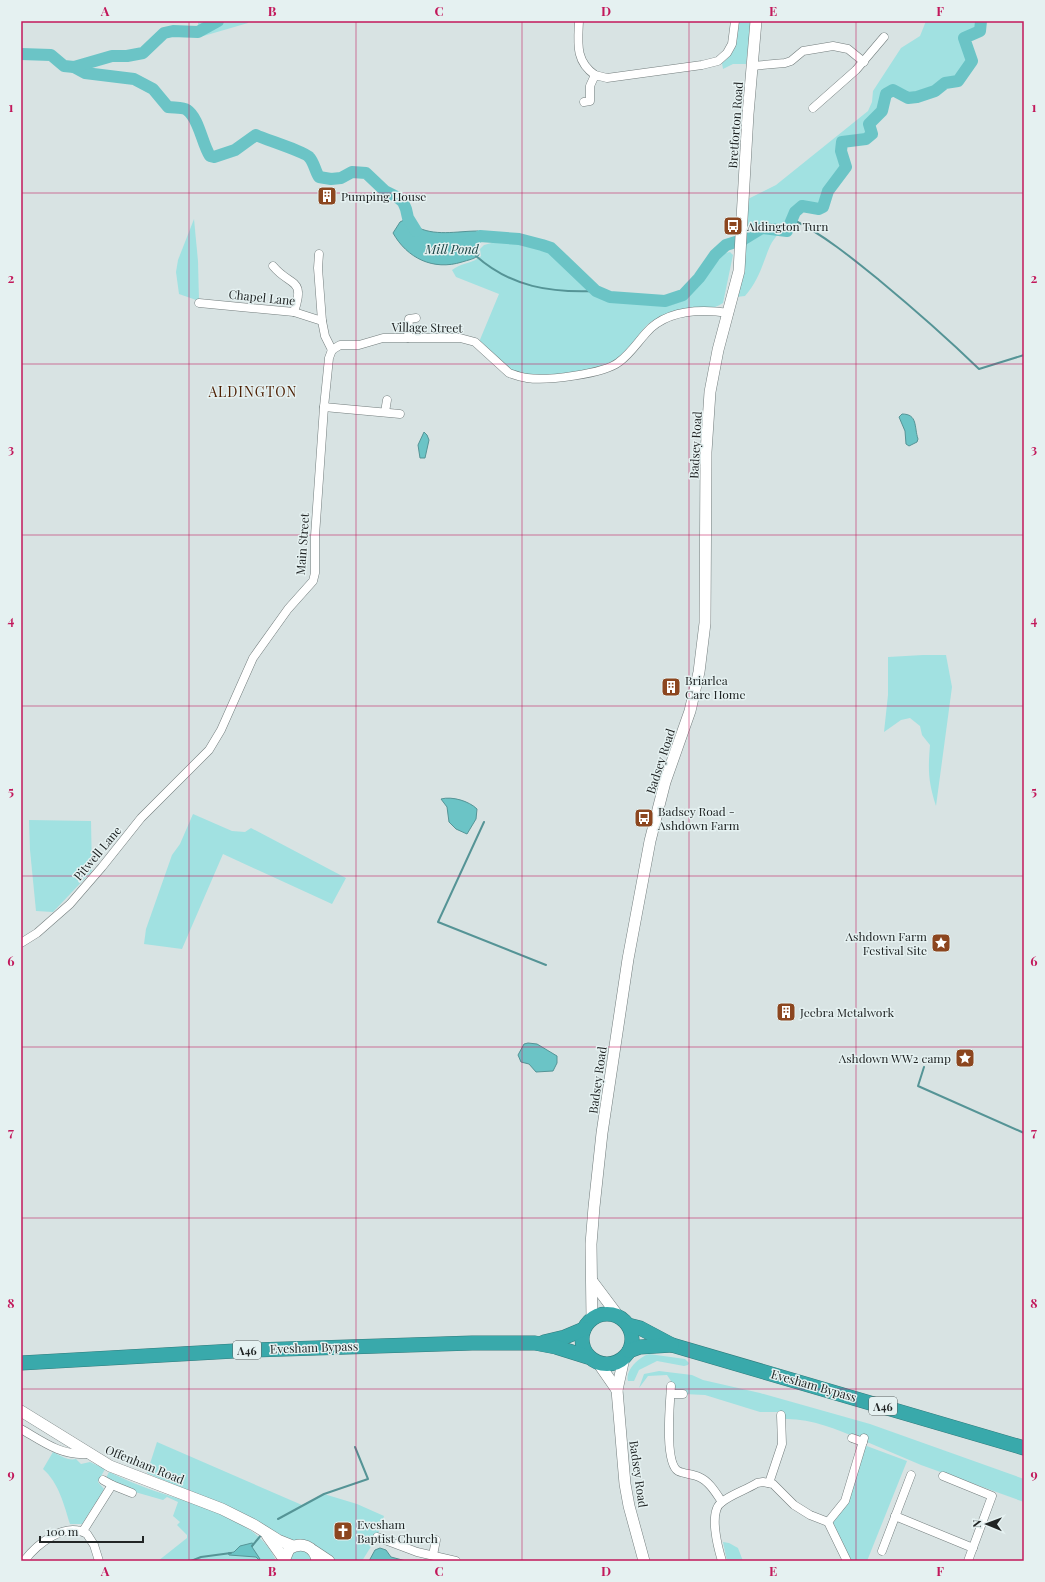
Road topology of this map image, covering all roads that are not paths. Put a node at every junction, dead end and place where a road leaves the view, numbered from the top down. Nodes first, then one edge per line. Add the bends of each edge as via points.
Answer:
1 (579, 21) edge
2 (735, 21) edge
3 (756, 21) edge
4 (884, 37) dead end
5 (864, 62) junction
6 (752, 66) junction
7 (595, 75) junction
8 (584, 102) dead end
9 (813, 108) dead end
10 (741, 249) joint
11 (319, 254) dead end
12 (272, 266) dead end
13 (199, 303) dead end
14 (294, 312) junction
15 (729, 313) junction
16 (416, 318) dead end
17 (322, 321) junction
18 (408, 338) junction
19 (332, 350) junction
20 (387, 400) dead end
21 (324, 407) junction
22 (386, 412) junction
23 (400, 414) dead end
24 (187, 774) joint
25 (21, 943) edge
26 (592, 1281) junction
27 (623, 1321) junction
28 (588, 1324) junction
29 (536, 1343) junction
30 (672, 1345) junction
31 (626, 1355) junction
32 (594, 1360) junction
33 (21, 1363) edge
34 (617, 1390) junction
35 (683, 1394) dead end
36 (21, 1411) edge
37 (781, 1415) dead end
38 (21, 1429) edge
39 (852, 1438) dead end
40 (1024, 1448) edge
41 (87, 1454) junction
42 (911, 1475) dead end
43 (943, 1476) dead end
44 (103, 1480) dead end
45 (769, 1483) junction
46 (112, 1485) junction
47 (132, 1494) dead end
48 (722, 1502) junction
49 (895, 1516) junction
50 (828, 1522) junction
51 (83, 1531) junction
52 (265, 1532) junction
53 (377, 1537) dead end
54 (436, 1540) dead end
55 (294, 1546) junction
56 (973, 1548) junction
57 (882, 1551) dead end
58 (433, 1555) junction
59 (316, 1556) edge
60 (284, 1560) edge
61 (24, 1561) edge
62 (99, 1561) edge
63 (329, 1561) edge
64 (456, 1561) edge
65 (644, 1561) edge
66 (722, 1561) edge
67 (847, 1561) edge
68 (968, 1561) edge

1 - 7 street via 579,56 588,70
2 - 7 street via 732,44 718,61 607,78
3 - 6 main road, Bretforton Road
4 - 5 street
5 - 6 street via 848,49 833,46 804,51 785,63
5 - 9 street
6 - 10 main road, Bretforton Road
7 - 8 street via 590,86 590,101
10 - 15 main road, Badsey Road via 739,271
11 - 17 street
12 - 14 street via 283,277 297,285
13 - 14 street, Chapel Lane
14 - 17 street, Chapel Lane
15 - 18 street, Village Street via 696,312 678,314 661,320 618,363 601,370 554,378 527,378 509,373 475,342 467,339
15 - 26 main road, Badsey Road via 718,350 710,392 706,452 704,623 699,672 690,711 665,782 650,841 628,959 600,1153 591,1244
16 - 18 street via 409,319
17 - 19 street
18 - 19 street, Village Street via 383,338 359,345 340,345
19 - 21 street, Main Street
20 - 22 street
21 - 22 street
21 - 24 street, Main Street via 313,581 288,609 253,658 221,730 209,750
22 - 23 street
24 - 25 street, Pitwell Lane via 141,818 70,904 37,933
26 - 27 main road
26 - 28 main road, Badsey Road
27 - 28 highway via 605,1314
27 - 30 highway, Evesham Bypass / A46
27 - 31 highway via 632,1338
28 - 29 highway, Evesham Bypass / A46 via 565,1337
28 - 32 highway via 582,1344
29 - 32 highway, Evesham Bypass / A46
29 - 33 highway, Evesham Bypass / A46 via 260,1349
30 - 31 highway, Evesham Bypass / A46 via 640,1347
30 - 40 highway, Evesham Bypass / A46
31 - 32 highway via 612,1364
31 - 34 main road, Badsey Road
32 - 34 main road, Badsey Road
34 - 65 main road, Badsey Road via 625,1484
35 - 48 street via 671,1390 671,1462 679,1472 700,1477 708,1483
36 - 41 main road, Offenham Road
37 - 45 street via 782,1444
38 - 41 street via 60,1452
39 - 50 street via 863,1440 845,1501
41 - 52 main road, Offenham Road via 125,1473 222,1509
42 - 49 street
43 - 56 street via 992,1496
44 - 46 street
45 - 48 street via 757,1483
45 - 50 street via 794,1505
46 - 47 street
46 - 51 street
48 - 66 street via 715,1513
49 - 56 street
49 - 57 street
50 - 67 street
51 - 61 street via 69,1530 44,1540
51 - 62 street via 90,1538
52 - 55 main road, Offenham Road
52 - 60 main road, Offenham Road
53 - 58 street via 402,1548
54 - 58 street
55 - 59 main road, Offenham Road via 305,1545
55 - 60 main road via 289,1549
56 - 68 street
58 - 64 street
59 - 63 main road

